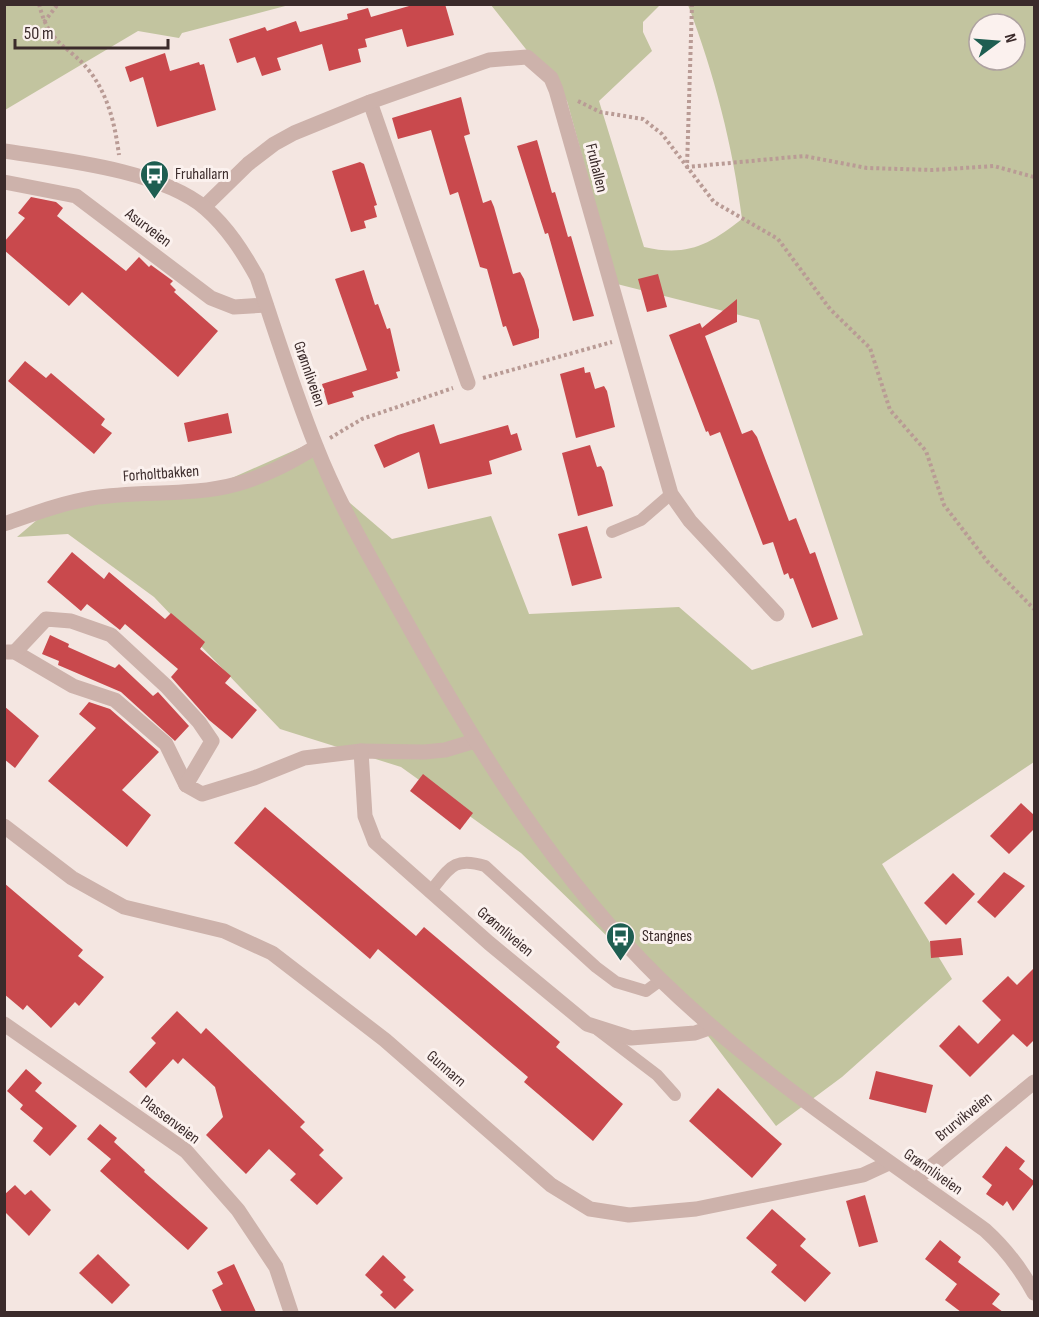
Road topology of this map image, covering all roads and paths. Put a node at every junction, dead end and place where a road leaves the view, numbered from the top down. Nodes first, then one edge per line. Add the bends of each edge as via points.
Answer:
1 (39, 4) edge
2 (58, 4) edge
3 (692, 4) edge
4 (44, 22) junction
5 (556, 90) junction
6 (370, 102) junction
7 (4, 151) edge
8 (687, 167) junction
9 (121, 172) junction
10 (1035, 177) edge
11 (4, 182) edge
12 (204, 207) junction
13 (266, 305) junction
14 (468, 383) dead end
15 (316, 447) junction
16 (671, 494) junction
17 (4, 524) edge
18 (612, 532) dead end
19 (1035, 609) edge
20 (777, 614) dead end
21 (10, 652) edge
22 (475, 741) junction
23 (361, 751) junction
24 (186, 785) junction
25 (4, 826) edge
26 (430, 892) junction
27 (661, 980) junction
28 (4, 1024) edge
29 (712, 1027) junction
30 (597, 1029) junction
31 (1035, 1082) edge
32 (675, 1095) dead end
33 (889, 1163) junction
34 (915, 1180) junction
35 (1035, 1293) edge
36 (291, 1312) edge

1 - 4 path
2 - 4 path
3 - 8 path
4 - 9 path via 55,40 90,72 109,103
5 - 6 street, Fruhallen via 551,78 527,57 489,60
5 - 8 path via 600,112 643,118 662,134
5 - 16 street, Fruhallen
6 - 12 street, Fruhallen via 274,144
6 - 14 street
7 - 9 street, Grønnliveien
8 - 10 path via 804,156 867,168 933,170 994,166
8 - 19 path via 714,202 778,239 830,309 870,348 890,410 926,451 944,505 987,561
9 - 12 street, Grønnliveien via 179,193
11 - 13 street, Asurveien via 76,196 211,298 234,307
12 - 13 street, Grønnliveien via 244,252
13 - 15 street, Grønnliveien
15 - 17 street, Forholtbakken via 293,461 236,484 91,498
15 - 22 street, Grønnliveien via 374,564
16 - 18 lane via 641,520
16 - 20 street, Fruhallen via 690,521
21 - 24 street via 73,686 115,700 166,744
21 - 24 street via 46,619 71,621 111,635 166,686 212,741
22 - 23 street via 424,752
22 - 27 street, Grønnliveien via 567,873
23 - 24 street via 303,758 202,794
23 - 26 street, Grønnliveien via 364,806 375,842
25 - 33 street, Gunnarn via 72,878 124,907 224,931 272,953 385,1040 551,1185 590,1209 629,1215 696,1209 863,1175
26 - 27 lane via 452,865 470,862 485,866 616,982 646,992
26 - 30 street, Grønnliveien
27 - 29 street, Grønnliveien
28 - 36 street, Plassenveien via 186,1151 238,1210 276,1267
29 - 30 street, Grønnliveien via 695,1033 631,1038
29 - 33 street, Grønnliveien via 804,1103
30 - 32 lane via 657,1075
31 - 34 street, Brurvikveien
33 - 34 street, Grønnliveien
34 - 35 street, Grønnliveien via 985,1230 1020,1268

